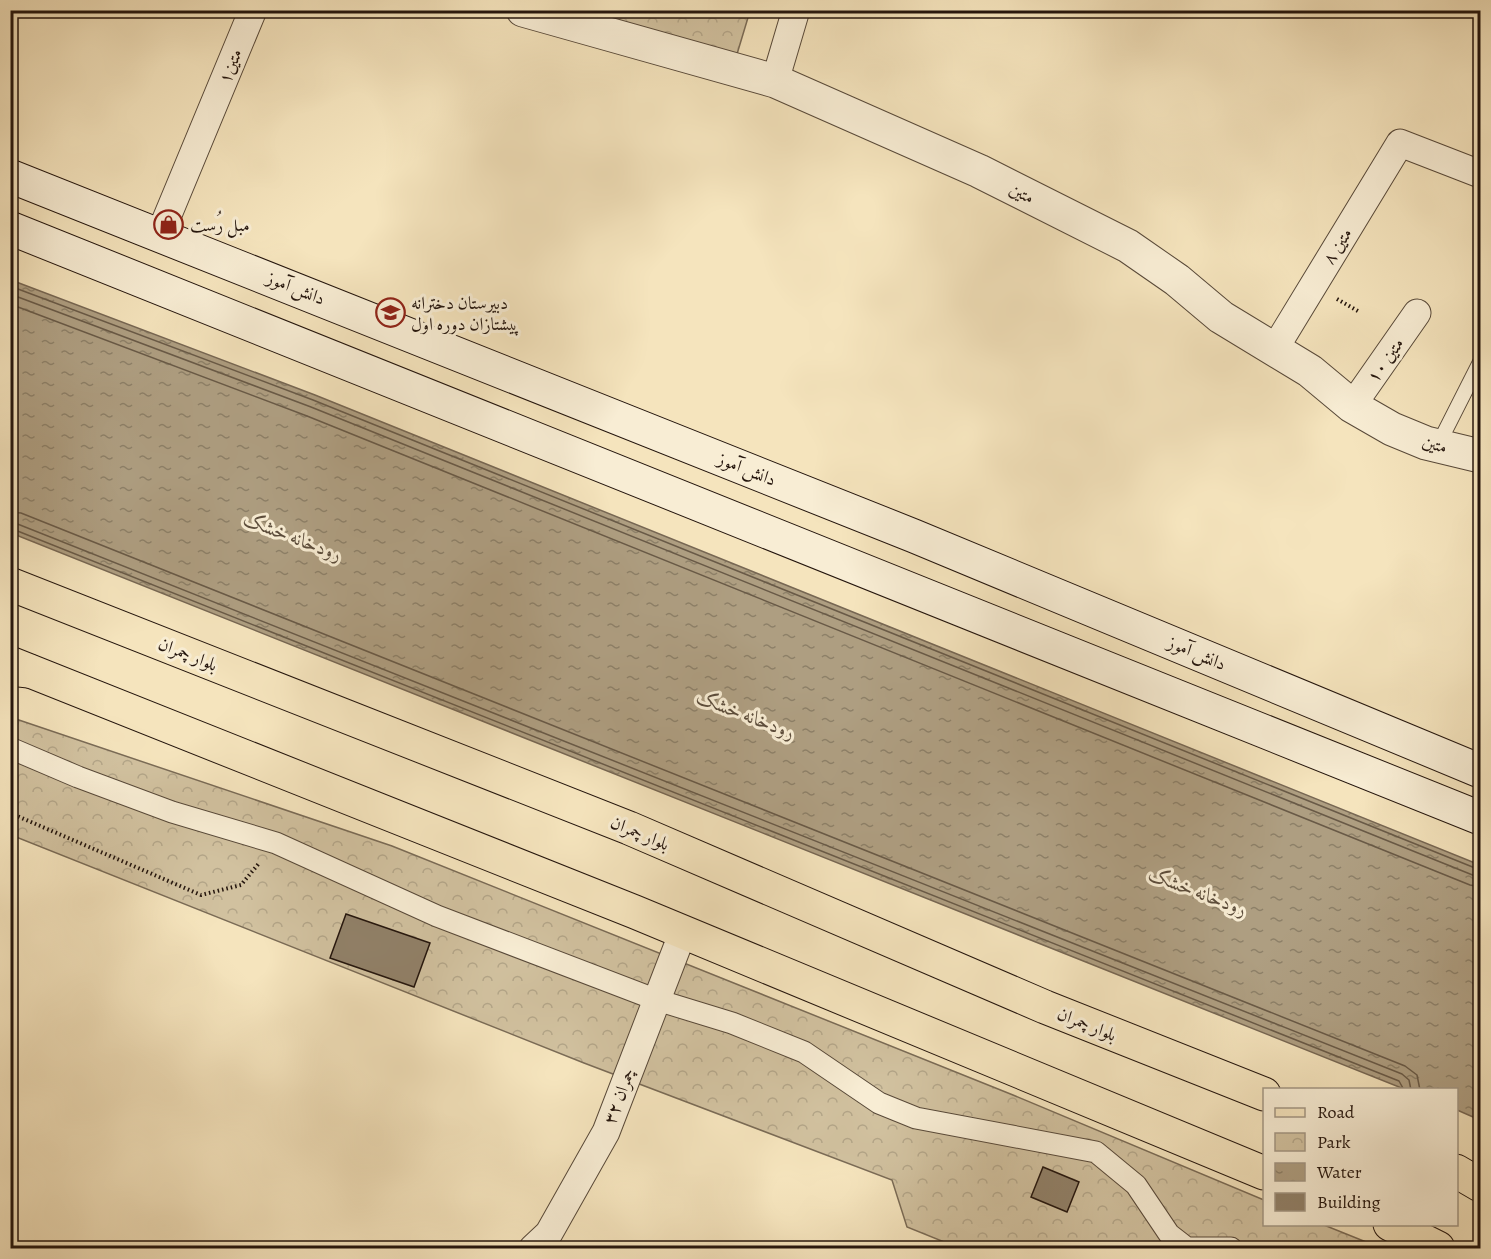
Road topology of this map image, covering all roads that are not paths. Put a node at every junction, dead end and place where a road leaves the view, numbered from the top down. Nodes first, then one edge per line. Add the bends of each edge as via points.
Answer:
1 (253, 10) edge
2 (523, 10) edge
3 (796, 10) edge
4 (775, 81) junction
5 (1480, 174) edge
6 (10, 176) edge
7 (10, 228) edge
8 (160, 234) junction
9 (1417, 313) dead end
10 (1274, 350) junction
11 (1480, 362) edge
12 (1352, 406) junction
13 (1438, 446) junction
14 (1480, 456) edge
15 (10, 584) edge
16 (17, 667) edge
17 (10, 748) edge
18 (1480, 771) edge
19 (1480, 818) edge
20 (683, 932) junction
21 (657, 1000) junction
22 (1263, 1094) edge
23 (1458, 1172) edge
24 (1263, 1173) edge
25 (1480, 1185) edge
26 (1394, 1226) edge
27 (533, 1248) edge
28 (1231, 1248) edge
29 (1438, 1248) edge

1 - 8 street, متین۱
2 - 4 main road, متین
3 - 4 street
4 - 10 main road, متین via 979,171 1128,246 1221,317
5 - 10 street, ۸ متین via 1400,143
6 - 8 main road, دانش آموز
7 - 19 main road
8 - 18 main road, دانش آموز via 914,536
9 - 12 street, ۱۰ متین
10 - 12 main road, متین via 1310,371
11 - 13 lane
12 - 13 main road, متین via 1392,429
13 - 14 main road, متین
15 - 22 main road, بلوار چمران via 629,828 1045,1007
16 - 20 main road
17 - 21 street via 161,808 276,843 437,916
20 - 21 street, ۳۲ چمران
20 - 24 main road
21 - 27 street, ۳۲ چمران via 606,1132 549,1233
21 - 28 street via 732,1023 804,1052 879,1103 916,1118 1096,1152 1136,1185 1169,1233 1187,1248
23 - 25 main road
26 - 29 main road

